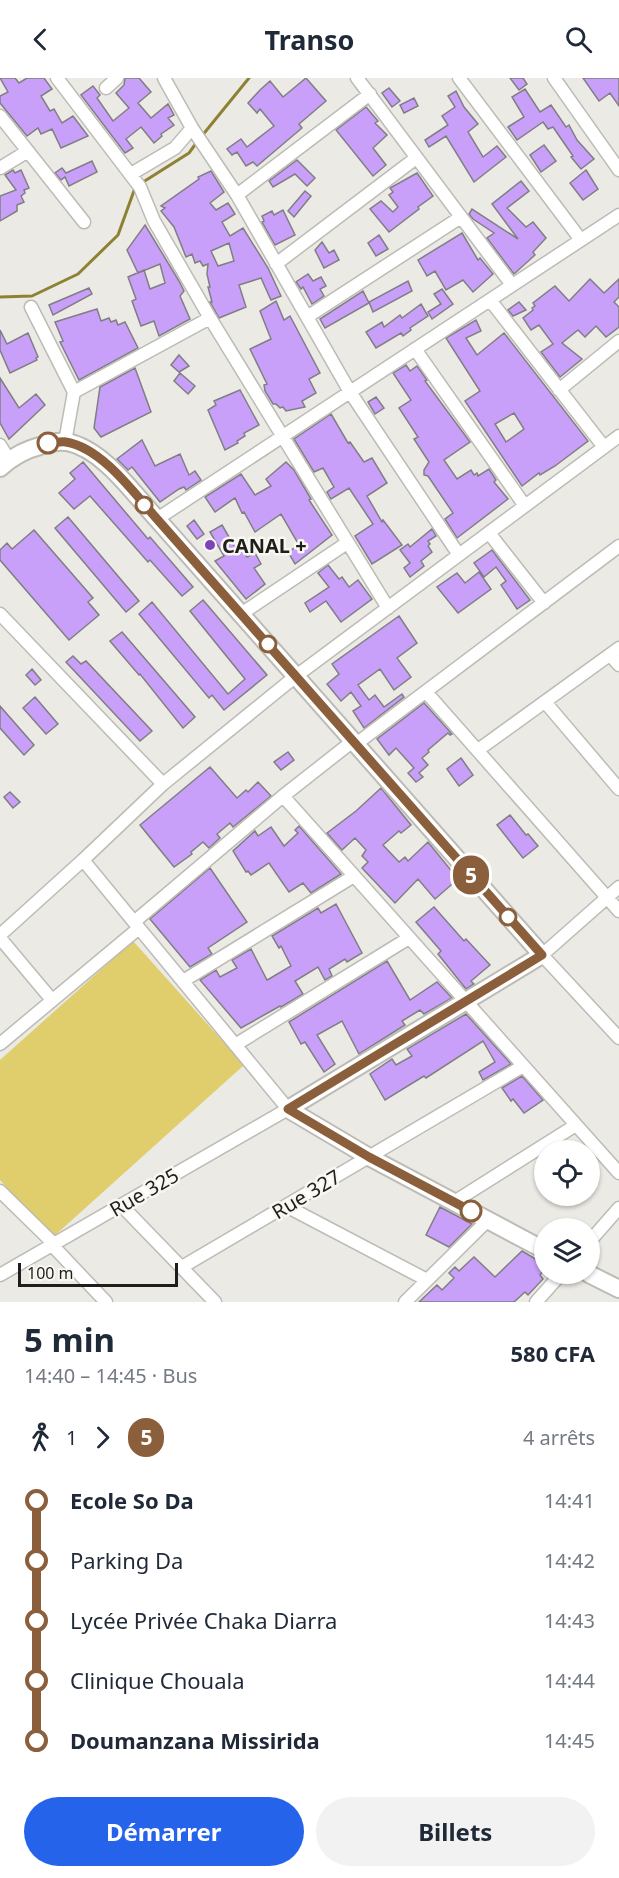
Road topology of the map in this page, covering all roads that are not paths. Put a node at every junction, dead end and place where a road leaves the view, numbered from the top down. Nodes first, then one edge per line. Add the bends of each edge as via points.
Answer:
1 (57, 78) edge
2 (117, 78) edge
3 (164, 78) edge
4 (357, 78) edge
5 (459, 78) edge
6 (554, 78) edge
7 (106, 88) dead end
8 (370, 94) junction
9 (0, 116) edge
10 (192, 128) junction
11 (28, 151) junction
12 (416, 158) junction
13 (0, 168) edge
14 (619, 170) edge
15 (135, 180) junction
16 (237, 195) junction
17 (619, 215) edge
18 (461, 217) junction
19 (84, 222) dead end
20 (581, 240) junction
21 (276, 264) junction
22 (512, 285) junction
23 (490, 300) junction
24 (31, 307) dead end
25 (307, 317) junction
26 (210, 318) junction
27 (619, 341) edge
28 (415, 349) junction
29 (560, 390) junction
30 (74, 392) junction
31 (350, 392) junction
32 (282, 436) junction
33 (619, 436) edge
34 (65, 442) junction
35 (0, 445) edge
36 (604, 447) junction
37 (4, 464) edge
38 (525, 506) junction
39 (157, 519) junction
40 (489, 533) junction
41 (347, 543) junction
42 (619, 546) edge
43 (459, 555) junction
44 (544, 603) junction
45 (388, 608) junction
46 (0, 614) edge
47 (241, 614) junction
48 (615, 652) edge
49 (619, 665) edge
50 (296, 676) junction
51 (426, 692) junction
52 (544, 702) junction
53 (355, 742) junction
54 (478, 750) junction
55 (164, 784) junction
56 (619, 789) edge
57 (283, 796) junction
58 (83, 860) junction
59 (354, 876) junction
60 (619, 887) edge
61 (607, 897) junction
62 (619, 911) edge
63 (136, 925) junction
64 (0, 937) edge
65 (409, 938) junction
66 (542, 955) junction
67 (183, 981) junction
68 (52, 1000) junction
69 (466, 1002) junction
70 (619, 1038) edge
71 (0, 1044) edge
72 (235, 1045) junction
73 (523, 1066) junction
74 (288, 1109) junction
75 (576, 1125) junction
76 (369, 1157) junction
77 (619, 1173) edge
78 (0, 1191) edge
79 (454, 1202) junction
80 (121, 1205) junction
81 (286, 1206) junction
82 (619, 1208) edge
83 (488, 1220) junction
84 (600, 1230) edge
85 (53, 1245) junction
86 (534, 1245) edge
87 (182, 1268) junction
88 (0, 1275) edge
89 (600, 1280) edge
90 (427, 1281) junction
91 (552, 1284) edge
92 (619, 1289) edge
93 (106, 1302) edge
94 (215, 1302) edge
95 (405, 1302) edge
96 (536, 1302) edge

1 - 15 street
2 - 7 street
3 - 10 street
4 - 8 street
5 - 20 street
6 - 14 street
8 - 12 street
8 - 16 street
9 - 11 street
10 - 15 street via 176,148
10 - 16 street
11 - 13 street
11 - 19 street
12 - 18 street
12 - 21 street
15 - 26 street
16 - 21 street
17 - 20 street
18 - 22 street
18 - 25 street
20 - 22 street
21 - 25 street
22 - 23 street
23 - 28 street
23 - 29 street
24 - 30 street
25 - 31 street
26 - 30 street
26 - 32 street
27 - 29 street
28 - 31 street
28 - 38 street
29 - 36 street
30 - 34 street
31 - 32 street
31 - 43 street
32 - 39 street
32 - 41 street
33 - 36 street
34 - 37 main road via 30,448
34 - 39 main road via 97,455
35 - 37 street
36 - 38 street
38 - 40 street
39 - 47 main road
40 - 43 street
40 - 44 street
41 - 45 street
41 - 47 street
42 - 44 street
43 - 45 street
44 - 51 street
45 - 50 street
46 - 55 street
47 - 50 main road
48 - 49 street
48 - 52 street
50 - 53 main road
50 - 55 street
51 - 53 street
51 - 54 street
52 - 54 street
52 - 56 street
53 - 57 street
53 - 66 main road
54 - 61 street
55 - 58 street
57 - 59 street
57 - 63 street
58 - 63 street
58 - 64 street
59 - 65 street
59 - 67 street
60 - 61 street
61 - 62 street
61 - 66 street
63 - 67 street
63 - 68 street
64 - 68 street
65 - 69 street
65 - 72 street
66 - 69 main road
66 - 70 street
67 - 72 street
68 - 71 street
69 - 73 street
69 - 74 main road
72 - 74 street
73 - 75 street
73 - 76 street, Rue 327
74 - 76 main road
74 - 80 street, Rue 325
75 - 77 street
75 - 79 street
76 - 79 main road
76 - 81 street, Rue 327
78 - 85 street
79 - 83 main road
80 - 85 street, Rue 325
80 - 87 street
81 - 87 street, Rue 327
81 - 90 street
82 - 84 street
83 - 86 main road
83 - 90 street
85 - 88 street, Rue 325
85 - 93 street
87 - 94 street
89 - 92 main road
90 - 95 street
91 - 96 street

